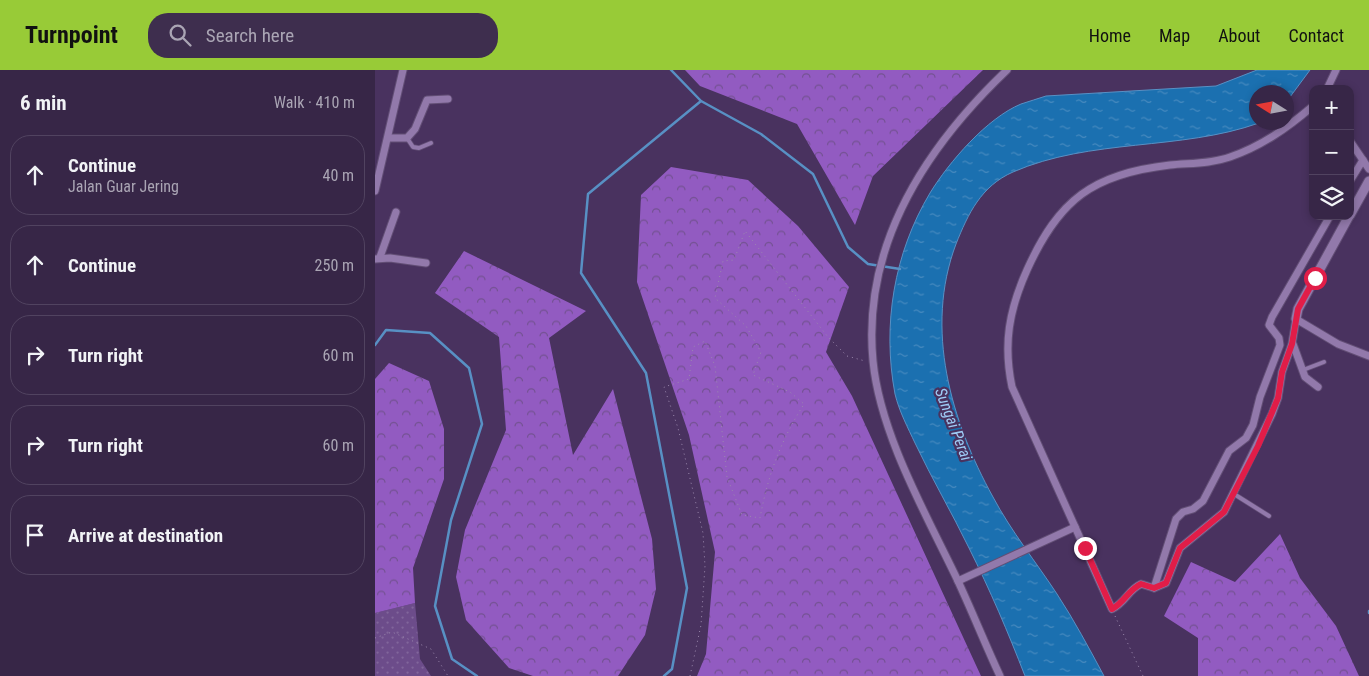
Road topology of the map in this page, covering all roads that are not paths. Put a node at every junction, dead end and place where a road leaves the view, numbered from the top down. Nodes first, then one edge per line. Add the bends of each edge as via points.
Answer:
1 (403, 70) edge
2 (1007, 70) edge
3 (1336, 70) edge
4 (1330, 85) edge
5 (448, 99) dead end
6 (1309, 110) edge
7 (387, 138) junction
8 (407, 138) junction
9 (431, 143) dead end
10 (1354, 147) edge
11 (1363, 160) junction
12 (1369, 169) edge
13 (1354, 175) edge
14 (1369, 181) edge
15 (375, 192) edge
16 (1354, 208) edge
17 (396, 212) dead end
18 (1328, 220) edge
19 (1347, 220) edge
20 (378, 258) edge
21 (426, 263) dead end
22 (1296, 319) junction
23 (1292, 344) junction
24 (1369, 356) edge
25 (1324, 362) dead end
26 (1301, 371) junction
27 (1318, 386) dead end
28 (1234, 494) junction
29 (1269, 516) dead end
30 (1075, 528) junction
31 (958, 581) junction
32 (1154, 588) junction
33 (1000, 676) edge

1 - 7 street
2 - 31 street via 984,92 927,161 901,207 883,254 871,320 873,363 887,424
3 - 4 street
5 - 8 street via 427,100 415,129
6 - 30 street via 1261,145 1229,158 1135,170 1103,180 1082,193 1055,219 1041,239 1015,300 1007,364 1012,387
7 - 8 street
7 - 15 street
8 - 9 lane via 419,148
10 - 11 street
11 - 12 street
11 - 13 street
14 - 16 street
17 - 20 street
18 - 32 street via 1272,317 1269,326 1279,338 1280,345 1253,425 1246,438 1229,451 1203,501 1177,519
19 - 22 street via 1298,309
20 - 21 street
22 - 23 street
22 - 24 street via 1338,344
23 - 26 street
23 - 28 street via 1273,414
25 - 26 lane
26 - 27 street
28 - 29 lane
28 - 32 street via 1218,518 1180,548 1166,583
30 - 31 street
30 - 32 street via 1112,609 1121,604 1133,587 1141,584
31 - 33 street

